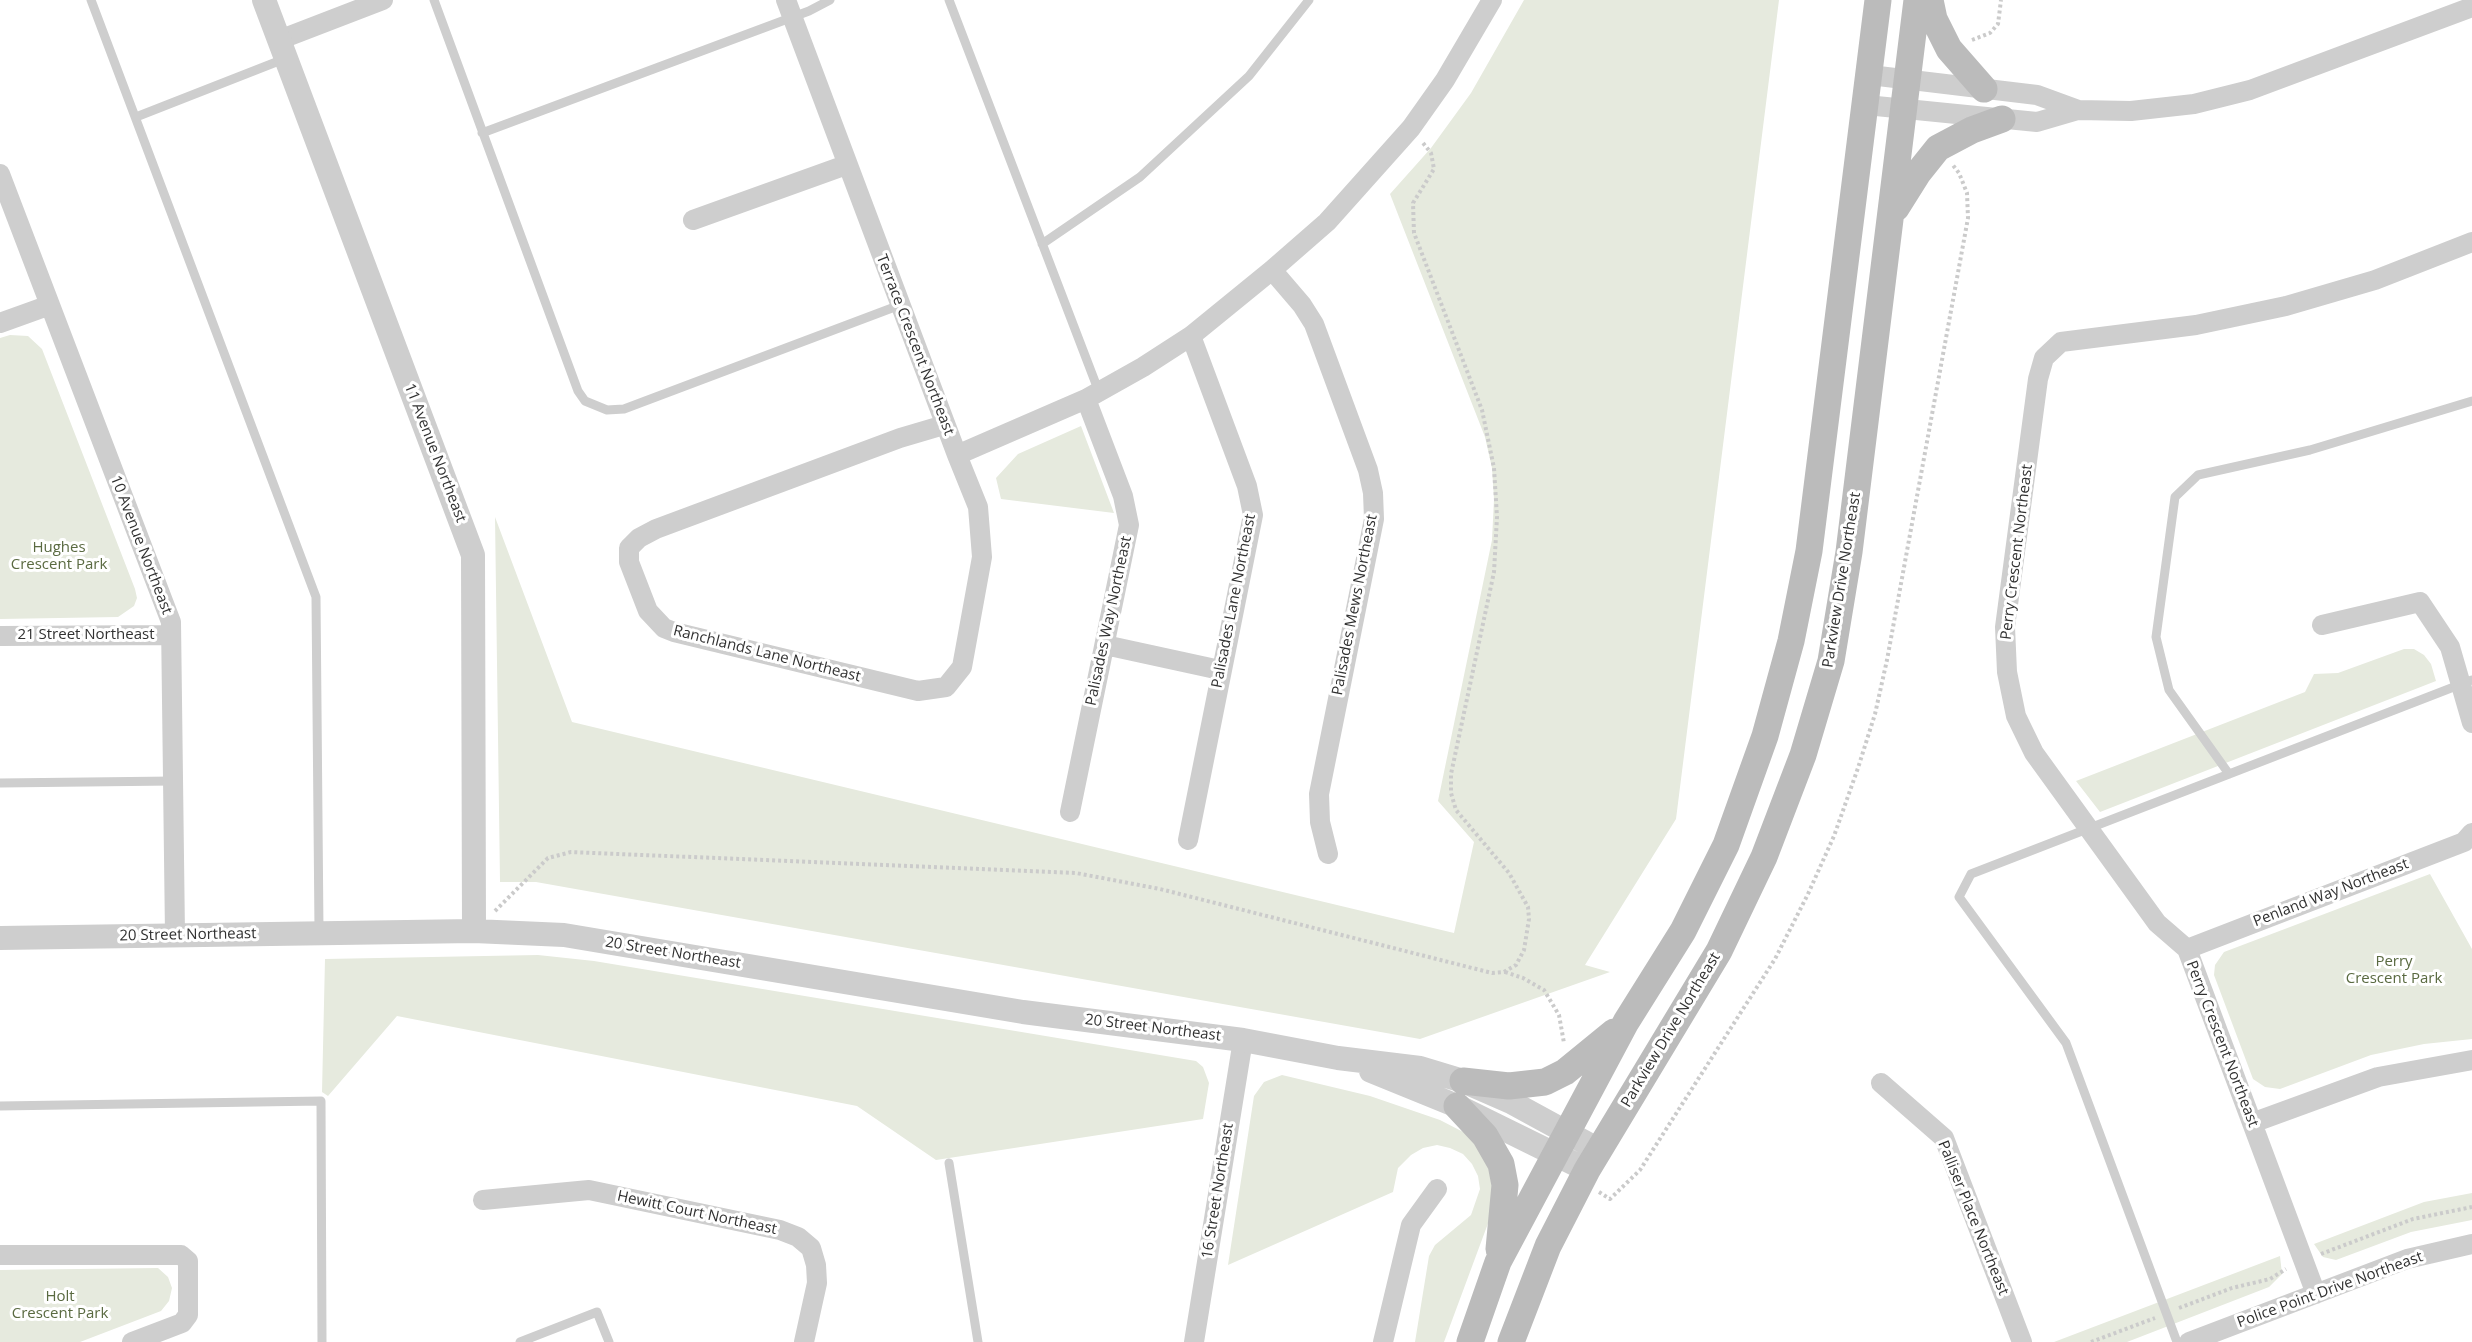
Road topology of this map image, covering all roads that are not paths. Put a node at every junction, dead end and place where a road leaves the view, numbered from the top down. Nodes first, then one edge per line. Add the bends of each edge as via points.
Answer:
1 (91, 0) edge
2 (264, 0) edge
3 (383, 0) edge
4 (434, 0) edge
5 (830, 0) edge
6 (948, 0) edge
7 (1309, 0) edge
8 (1492, 0) edge
9 (1878, 0) edge
10 (1917, 0) edge
11 (1930, 0) edge
12 (2472, 7) edge
13 (789, 9) edge
14 (283, 49) junction
15 (1870, 75) junction
16 (1907, 80) junction
17 (1984, 89) junction
18 (1866, 105) junction
19 (1905, 109) junction
20 (2078, 110) junction
21 (135, 117) junction
22 (2002, 119) junction
23 (482, 133) junction
24 (846, 165) junction
25 (0, 174) edge
26 (1892, 214) junction
27 (693, 220) dead end
28 (2472, 242) edge
29 (1042, 244) junction
30 (1272, 270) junction
31 (50, 305) junction
32 (900, 305) junction
33 (0, 323) edge
34 (1191, 336) junction
35 (1092, 395) junction
36 (2472, 401) edge
37 (944, 425) junction
38 (957, 455) junction
39 (2322, 626) dead end
40 (171, 635) junction
41 (0, 636) edge
42 (1105, 645) junction
43 (1220, 670) junction
44 (2466, 682) edge
45 (2472, 723) edge
46 (2229, 774) junction
47 (173, 781) junction
48 (0, 783) edge
49 (1070, 812) dead end
50 (2088, 829) junction
51 (2472, 833) edge
52 (1188, 840) dead end
53 (1328, 855) dead end
54 (474, 931) junction
55 (319, 933) junction
56 (175, 935) junction
57 (0, 938) edge
58 (2187, 949) junction
59 (1626, 1022) junction
60 (1243, 1040) junction
61 (2472, 1060) edge
62 (1881, 1083) dead end
63 (1460, 1094) junction
64 (0, 1106) edge
65 (2252, 1123) junction
66 (1561, 1142) junction
67 (1593, 1160) junction
68 (949, 1162) dead end
69 (1437, 1189) dead end
70 (483, 1200) dead end
71 (2472, 1244) edge
72 (0, 1255) edge
73 (1498, 1262) junction
74 (2316, 1294) junction
75 (132, 1342) edge
76 (322, 1342) edge
77 (520, 1342) edge
78 (609, 1342) edge
79 (804, 1342) edge
80 (978, 1342) edge
81 (1194, 1342) edge
82 (1383, 1342) edge
83 (1470, 1342) edge
84 (1511, 1342) edge
85 (2022, 1342) edge
86 (2176, 1342) edge
87 (2189, 1342) edge

1 - 21 lane
2 - 14 street, 11 Avenue Northeast
3 - 14 street
4 - 23 lane
5 - 13 lane
6 - 29 lane
7 - 29 lane via 1249,76 1140,177
8 - 30 street, Terrace Crescent Northeast via 1445,80 1411,128 1326,222
9 - 15 main road
10 - 16 main road, Parkview Drive Northeast
11 - 17 main road via 1934,19 1949,49
12 - 20 street via 2250,90 2194,104 2131,111
13 - 23 lane
13 - 24 street, Terrace Crescent Northeast
14 - 21 lane
14 - 54 street, 11 Avenue Northeast via 473,555
15 - 16 street
15 - 18 main road
16 - 17 street
16 - 19 main road, Parkview Drive Northeast
17 - 20 street via 2037,95
18 - 19 street
18 - 59 main road via 1809,551 1791,641 1765,736 1726,845 1683,931
19 - 22 street
19 - 26 main road, Parkview Drive Northeast
20 - 22 street via 2037,122
21 - 55 lane via 316,597
22 - 26 main road via 1938,148
23 - 32 lane via 578,391 597,408 624,408
24 - 27 street
24 - 32 street, Terrace Crescent Northeast
25 - 31 street, 10 Avenue Northeast
26 - 67 main road, Parkview Drive Northeast via 1849,552 1831,661 1803,755 1764,857 1719,951
28 - 50 street, Perry Crescent Northeast via 2375,280 2286,306 2196,325 2061,342 2044,358 2038,379 2006,627 2007,672 2016,716 2034,753
29 - 35 lane
30 - 34 street, Terrace Crescent Northeast
30 - 53 street, Palisades Mews Northeast via 1314,324 1373,493 1374,519 1319,794 1320,822
31 - 33 street
31 - 40 street, 10 Avenue Northeast via 171,622
32 - 37 street, Terrace Crescent Northeast
34 - 35 street, Terrace Crescent Northeast
34 - 43 street, Palisades Lane Northeast via 1252,500 1253,515
35 - 38 street, Terrace Crescent Northeast
35 - 42 street, Palisades Way Northeast via 1129,525
36 - 46 lane via 2310,450 2198,475 2175,497 2156,637 2169,690
37 - 38 street, Terrace Crescent Northeast
37 - 38 street, Ranchlands Lane Northeast via 888,442 639,538 629,548 629,562 648,611 664,628 674,632 918,691 946,687 962,667 982,557 978,507
39 - 44 street via 2420,602 2450,647
40 - 41 street, 21 Street Northeast
40 - 47 street, 10 Avenue Northeast
42 - 43 street
42 - 49 street, Palisades Way Northeast
43 - 52 street, Palisades Lane Northeast
44 - 45 street
44 - 46 lane
46 - 50 lane
47 - 48 lane
47 - 56 street, 10 Avenue Northeast
50 - 58 street, Perry Crescent Northeast via 2157,923
50 - 86 lane via 1971,874 1959,897 2066,1043
51 - 58 street, Penland Way Northeast via 2464,842
54 - 55 street, 20 Street Northeast
54 - 60 street, 20 Street Northeast via 564,935 1023,1012
55 - 56 street, 20 Street Northeast
56 - 57 street, 20 Street Northeast
58 - 65 street, Perry Crescent Northeast
59 - 63 main road via 1565,1072 1545,1082
59 - 66 main road
60 - 63 street, 20 Street Northeast via 1338,1058
60 - 81 street, 16 Street Northeast
61 - 65 street via 2379,1077
62 - 85 street, Palliser Place Northeast via 1944,1138
63 - 66 street, 20 Street Northeast via 1511,1102
63 - 73 main road via 1501,1164 1505,1185
64 - 76 lane via 321,1101
65 - 74 street, Perry Crescent Northeast
66 - 67 street, 20 Street Northeast
66 - 73 main road
67 - 84 main road, Parkview Drive Northeast via 1548,1246
68 - 80 lane
69 - 82 street via 1411,1225
70 - 79 street, Hewitt Court Northeast via 589,1190 798,1237 811,1248 816,1265 817,1283
71 - 74 street, Police Point Drive Northeast via 2407,1259
72 - 75 street via 181,1255 188,1261 188,1314 182,1323
73 - 83 main road
74 - 87 street, Police Point Drive Northeast
77 - 78 lane via 597,1312

